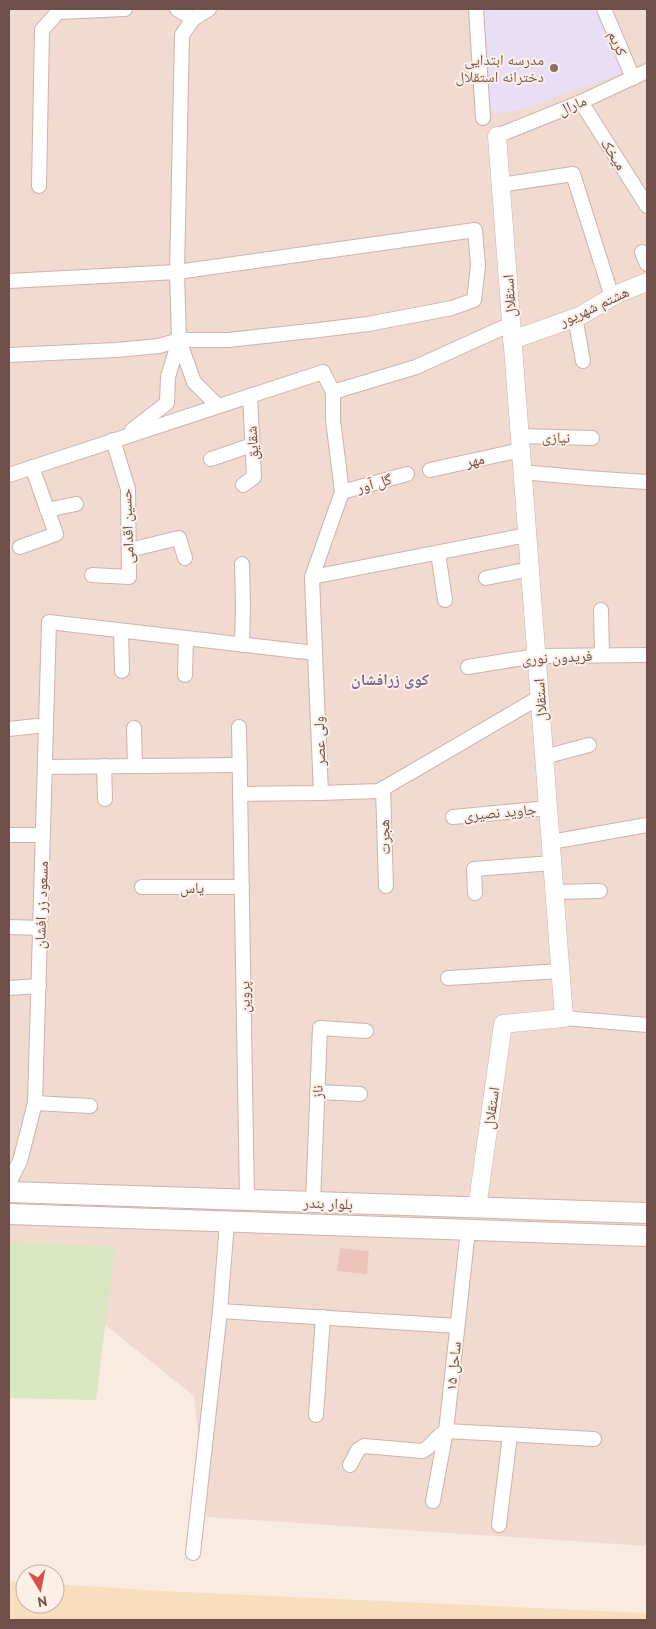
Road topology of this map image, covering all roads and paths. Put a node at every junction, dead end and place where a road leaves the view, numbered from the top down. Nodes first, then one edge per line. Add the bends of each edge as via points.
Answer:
1 (124, 9) edge
2 (177, 9) edge
3 (209, 9) edge
4 (476, 9) edge
5 (604, 9) edge
6 (193, 19) junction
7 (647, 72) edge
8 (633, 78) junction
9 (581, 102) junction
10 (483, 118) dead end
11 (497, 136) joint
12 (500, 185) junction
13 (39, 186) dead end
14 (647, 206) edge
15 (177, 272) junction
16 (9, 281) edge
17 (647, 282) edge
18 (612, 297) junction
19 (575, 317) junction
20 (512, 332) junction
21 (179, 340) junction
22 (9, 355) edge
23 (583, 361) dead end
24 (333, 392) junction
25 (250, 396) junction
26 (218, 406) junction
27 (119, 438) junction
28 (592, 438) dead end
29 (520, 443) junction
30 (252, 445) junction
31 (211, 459) dead end
32 (32, 467) junction
33 (430, 470) dead end
34 (522, 472) junction
35 (407, 474) dead end
36 (9, 475) edge
37 (647, 482) edge
38 (243, 485) dead end
39 (342, 492) junction
40 (76, 504) dead end
41 (47, 510) junction
42 (527, 535) junction
43 (20, 547) dead end
44 (129, 550) junction
45 (438, 553) junction
46 (185, 558) dead end
47 (242, 564) dead end
48 (530, 569) junction
49 (92, 575) dead end
50 (312, 577) junction
51 (486, 578) dead end
52 (445, 600) dead end
53 (601, 610) dead end
54 (121, 632) junction
55 (186, 639) junction
56 (242, 645) junction
57 (315, 653) junction
58 (602, 655) junction
59 (647, 655) edge
60 (536, 656) junction
61 (468, 667) dead end
62 (122, 672) dead end
63 (185, 675) dead end
64 (540, 697) junction
65 (46, 725) junction
66 (239, 727) dead end
67 (134, 728) dead end
68 (9, 729) edge
69 (589, 745) dead end
70 (544, 757) junction
71 (240, 765) junction
72 (104, 766) junction
73 (135, 766) junction
74 (45, 767) junction
75 (383, 788) junction
76 (321, 793) junction
77 (240, 794) junction
78 (105, 799) dead end
79 (548, 808) junction
80 (453, 817) dead end
81 (647, 825) edge
82 (9, 835) edge
83 (43, 835) junction
84 (551, 842) junction
85 (552, 864) junction
86 (386, 886) dead end
87 (142, 887) dead end
88 (242, 887) junction
89 (600, 890) dead end
90 (554, 892) junction
91 (475, 893) dead end
92 (9, 927) edge
93 (40, 928) junction
94 (561, 971) junction
95 (448, 978) dead end
96 (38, 986) junction
97 (9, 988) edge
98 (564, 1018) junction
99 (647, 1025) edge
100 (366, 1032) dead end
101 (317, 1092) junction
102 (360, 1094) dead end
103 (35, 1103) junction
104 (90, 1106) dead end
105 (9, 1183) edge
106 (9, 1192) edge
107 (247, 1200) junction
108 (313, 1202) junction
109 (477, 1208) junction
110 (647, 1213) edge
111 (9, 1214) edge
112 (227, 1222) junction
113 (468, 1230) junction
114 (647, 1236) edge
115 (220, 1310) junction
116 (323, 1317) junction
117 (457, 1326) junction
118 (316, 1415) dead end
119 (446, 1431) junction
120 (510, 1435) junction
121 (594, 1439) dead end
122 (350, 1465) dead end
123 (433, 1501) dead end
124 (499, 1525) dead end
125 (193, 1553) dead end

1 - 13 street via 58,12 42,30
2 - 6 street
3 - 6 street
4 - 10 street
5 - 8 street, کریم
6 - 15 street via 182,36
7 - 8 street, مارال
8 - 9 street, مارال
9 - 11 street, مارال
9 - 14 street, میخک
11 - 12 street, استقلال
12 - 18 street via 573,174
12 - 20 street, استقلال
15 - 16 street
15 - 21 street
15 - 21 street via 474,230 478,266 474,300 452,308 368,324 276,336
17 - 18 street, هشتم شهریور
18 - 19 street, هشتم شهریور
19 - 20 street, هشتم شهریور
19 - 23 street
20 - 24 street via 416,367
20 - 29 street, استقلال
21 - 22 street via 159,346 116,350
21 - 26 street via 194,382
21 - 27 street via 168,377 167,403
24 - 25 street via 323,372
24 - 39 street via 333,420
25 - 26 street
25 - 30 street, شقایق
26 - 27 street
27 - 32 street
27 - 44 street, حسین اقدامی via 128,489
28 - 29 street, نیازی
29 - 33 street, مهر
29 - 34 street, استقلال
30 - 31 street
30 - 38 street, شقایق via 254,477
32 - 36 street
32 - 41 street
34 - 37 street
34 - 42 street, استقلال
35 - 39 street, گل آور
39 - 50 street
40 - 41 street
41 - 43 street via 56,534
42 - 45 street
42 - 48 street, استقلال
44 - 46 street via 179,538
44 - 49 street, حسین اقدامی via 129,577
45 - 50 street
45 - 52 street
47 - 56 street
48 - 51 street
48 - 60 street, استقلال
50 - 57 street, ولی عصر
53 - 58 street
54 - 55 street
54 - 62 street
54 - 65 street, مسعود زر افشان via 49,622
55 - 56 street
55 - 63 street
56 - 57 street
57 - 76 street, ولی عصر
58 - 59 street, فریدون نوری
58 - 60 street, فریدون نوری
60 - 61 street, فریدون نوری
60 - 64 street, استقلال
64 - 70 street, استقلال
64 - 75 street
65 - 68 street
65 - 74 street, مسعود زر افشان
66 - 71 street
67 - 73 street
69 - 70 street
70 - 79 street, استقلال
71 - 73 street
71 - 77 street
72 - 73 street
72 - 74 street
72 - 78 street
74 - 83 street, مسعود زر افشان
75 - 76 street
75 - 86 street, هجرت
76 - 77 street
77 - 88 street, پروین
79 - 80 street, جاوید نصیری
79 - 84 street, استقلال
81 - 84 street
82 - 83 street
83 - 93 street, مسعود زر افشان
84 - 85 street, استقلال
85 - 90 street, استقلال
85 - 91 street via 474,869
87 - 88 street, یاس
88 - 107 street, پروین
89 - 90 street
90 - 94 street, استقلال
92 - 93 street
93 - 96 street, مسعود زر افشان
94 - 95 street
94 - 98 street, استقلال
96 - 97 street
96 - 103 street, مسعود زر افشان
98 - 99 street
98 - 109 street, استقلال via 503,1024
100 - 101 street, ناز via 320,1028
101 - 102 street
101 - 108 street, ناز
103 - 104 street
103 - 105 street, مسعود زر افشان via 20,1161
106 - 107 main road, بلوار بندر
107 - 108 main road, بلوار بندر
108 - 109 main road, بلوار بندر
109 - 110 main road, بلوار بندر
111 - 112 main road, بلوار بندر
112 - 113 main road, بلوار بندر
112 - 115 street
113 - 114 main road, بلوار بندر
113 - 117 street, ساحل ۱۵
115 - 116 street
115 - 125 street
116 - 117 street
116 - 118 street
117 - 119 street, ساحل ۱۵
119 - 120 street
119 - 122 street via 436,1436 429,1448 422,1451 364,1446
119 - 123 street, ساحل ۱۵
120 - 121 street
120 - 124 street

